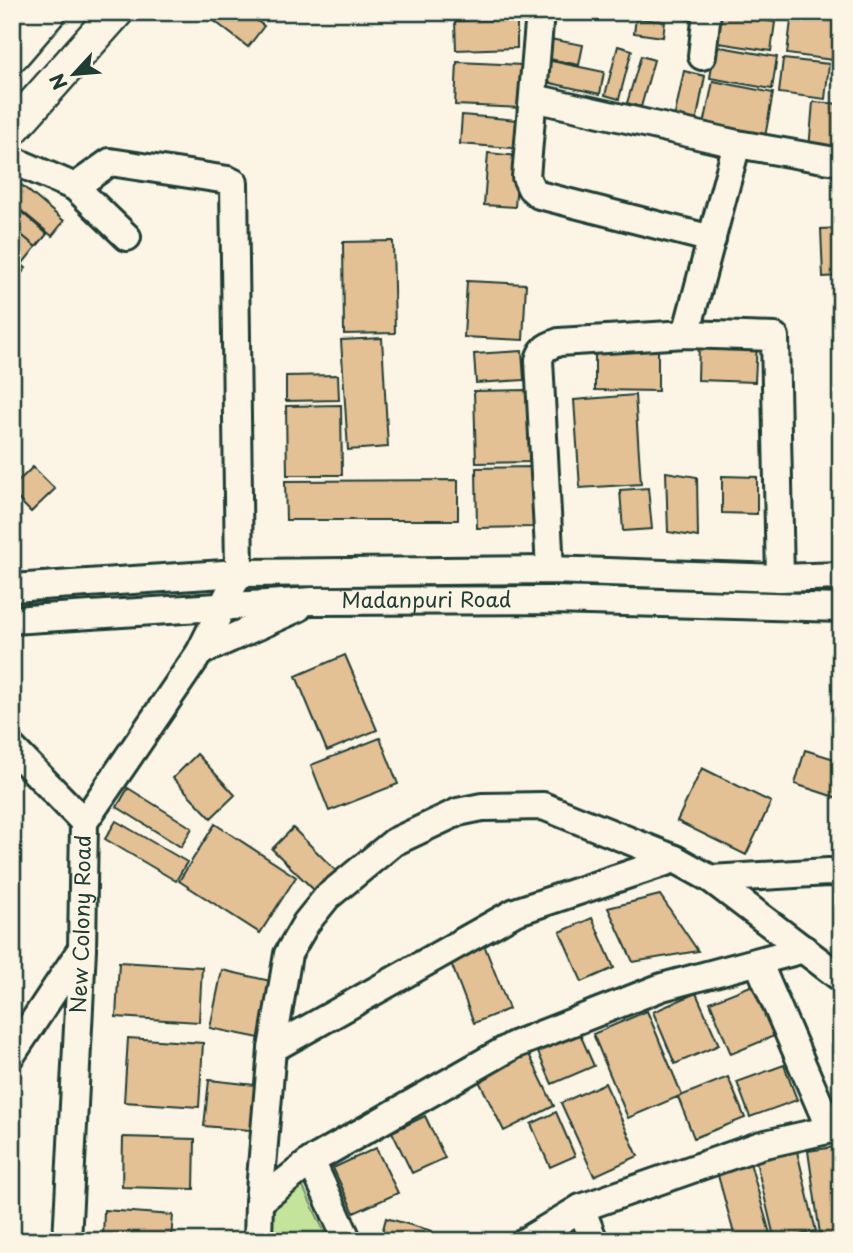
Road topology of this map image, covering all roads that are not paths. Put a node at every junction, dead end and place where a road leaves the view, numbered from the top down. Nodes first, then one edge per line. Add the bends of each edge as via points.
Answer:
1 (49, 12) edge
2 (116, 12) edge
3 (540, 12) edge
4 (707, 12) edge
5 (12, 55) edge
6 (702, 56) dead end
7 (534, 98) junction
8 (12, 129) edge
9 (737, 144) junction
10 (12, 160) edge
11 (841, 162) edge
12 (75, 187) junction
13 (127, 237) dead end
14 (712, 239) junction
15 (686, 334) junction
16 (550, 570) junction
17 (239, 573) junction
18 (841, 576) edge
19 (780, 578) junction
20 (12, 588) edge
21 (313, 601) junction
22 (221, 606) junction
23 (841, 607) edge
24 (12, 621) edge
25 (200, 652) junction
26 (12, 748) edge
27 (84, 822) junction
28 (675, 859) junction
29 (841, 873) edge
30 (711, 879) junction
31 (82, 949) junction
32 (804, 949) junction
33 (758, 962) junction
34 (841, 978) edge
35 (272, 1049) junction
36 (12, 1054) edge
37 (835, 1128) edge
38 (311, 1161) junction
39 (259, 1202) junction
40 (581, 1208) junction
41 (67, 1241) edge
42 (258, 1241) edge
43 (348, 1241) edge
44 (526, 1241) edge
45 (594, 1241) edge

1 - 5 main road
2 - 8 main road
3 - 7 street
4 - 6 street
7 - 9 street
7 - 14 street via 526,177 533,191
9 - 11 street
9 - 14 street
10 - 12 street
12 - 13 street
12 - 17 street via 110,162 234,183
14 - 15 street
15 - 16 street via 559,342 541,352
15 - 19 street via 775,337
16 - 17 street, Madanpuri Road
16 - 19 street, Madanpuri Road
17 - 20 street, Madanpuri Road
17 - 22 street, New Colony Road
18 - 19 street, Madanpuri Road
21 - 22 street, Madanpuri Road
21 - 23 street, Madanpuri Road via 552,600
21 - 25 street
22 - 24 street, Madanpuri Road
22 - 25 street, New Colony Road
25 - 27 street, New Colony Road
26 - 27 street
27 - 31 street, New Colony Road
28 - 30 street
28 - 35 street via 515,912
28 - 35 street via 543,806 482,807 458,812 415,832 394,842 327,897 306,923 288,954
29 - 30 street
30 - 32 street
31 - 36 street
31 - 41 street, New Colony Road
32 - 33 street
32 - 34 street
33 - 37 street
33 - 38 street via 662,987 514,1045
35 - 39 street
37 - 40 street via 761,1146
38 - 39 street
38 - 43 street
39 - 42 street
40 - 44 street
40 - 45 street

